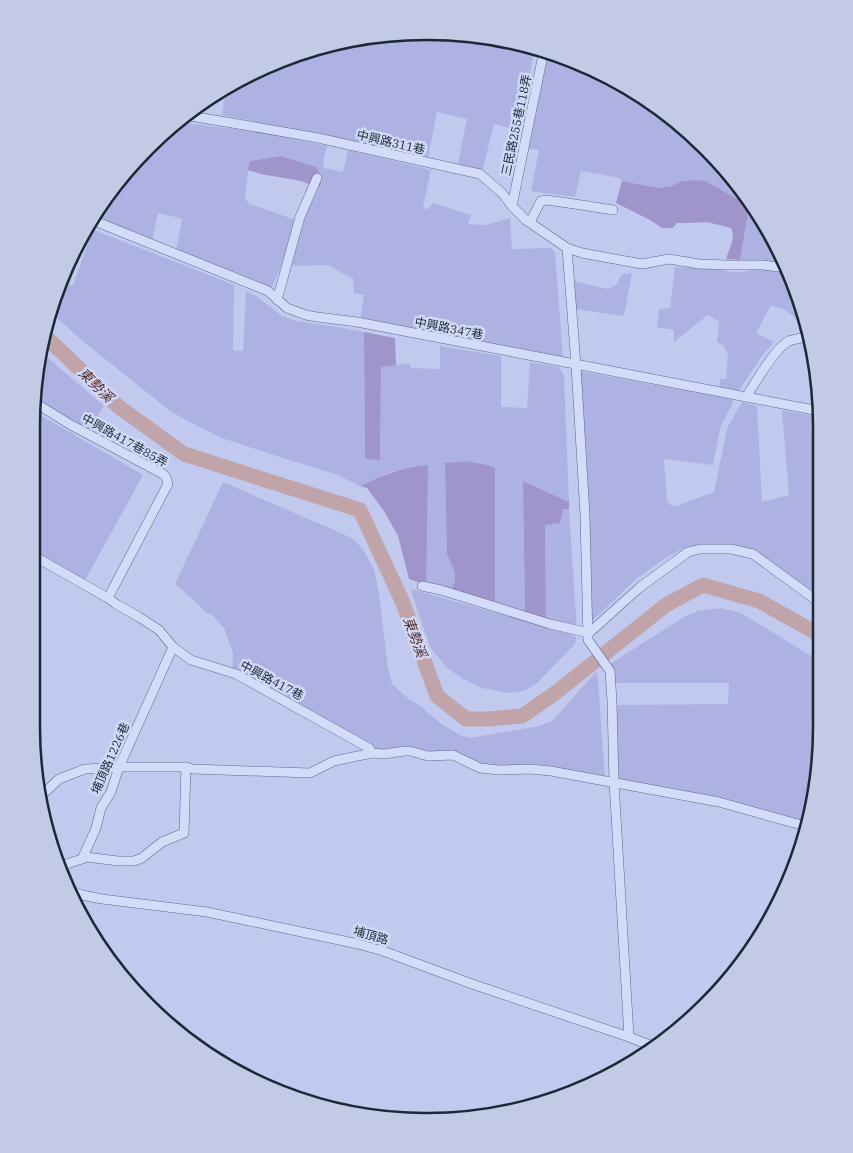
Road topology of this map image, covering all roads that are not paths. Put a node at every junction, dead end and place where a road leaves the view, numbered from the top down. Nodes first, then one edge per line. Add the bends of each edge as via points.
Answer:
1 (542, 58) edge
2 (194, 118) edge
3 (317, 178) dead end
4 (512, 206) junction
5 (613, 210) dead end
6 (530, 222) junction
7 (98, 223) edge
8 (568, 248) junction
9 (778, 267) edge
10 (277, 300) junction
11 (803, 338) edge
12 (576, 365) junction
13 (746, 397) junction
14 (41, 406) edge
15 (812, 410) edge
16 (40, 560) edge
17 (422, 586) dead end
18 (108, 598) junction
19 (813, 598) edge
20 (589, 636) junction
21 (173, 647) junction
22 (372, 753) junction
23 (119, 767) junction
24 (186, 767) junction
25 (614, 782) junction
26 (45, 791) edge
27 (801, 825) edge
28 (82, 859) junction
29 (66, 864) edge
30 (78, 893) edge
31 (629, 1037) junction
32 (647, 1044) edge

1 - 4 street, 三民路255巷118弄
2 - 4 street, 中興路311巷 via 318,138 480,174
3 - 10 street via 300,217
4 - 6 street, 中興路311巷
5 - 6 street via 541,201
6 - 8 street, 中興路311巷
7 - 10 street, 中興路347巷 via 268,292
8 - 9 street, 中興路311巷 via 642,264 669,259 699,264
8 - 12 street
10 - 12 street, 中興路347巷 via 287,308 317,318 357,322
11 - 13 street via 782,346
12 - 13 street, 中興路347巷
12 - 20 street
13 - 15 street, 中興路347巷
14 - 18 street, 中興路417巷85弄 via 166,477 168,484
16 - 18 street, 中興路417巷
17 - 20 street
18 - 21 street, 中興路417巷 via 159,630
19 - 20 street via 754,554 700,549 688,552 639,588
20 - 25 street via 610,671
21 - 22 street, 中興路417巷 via 191,660 236,674 369,748
21 - 23 street, 埔頂路1226巷
22 - 24 street via 334,761 310,773
22 - 25 street via 405,751 428,756 453,755 480,768 530,768
23 - 24 street
23 - 26 street via 72,773
23 - 28 street, 埔頂路1226巷
24 - 28 street via 184,833 162,842 134,862
25 - 27 street via 719,802
25 - 31 street
28 - 29 street
30 - 31 street, 埔頂路 via 208,912 364,945
31 - 32 street, 埔頂路

